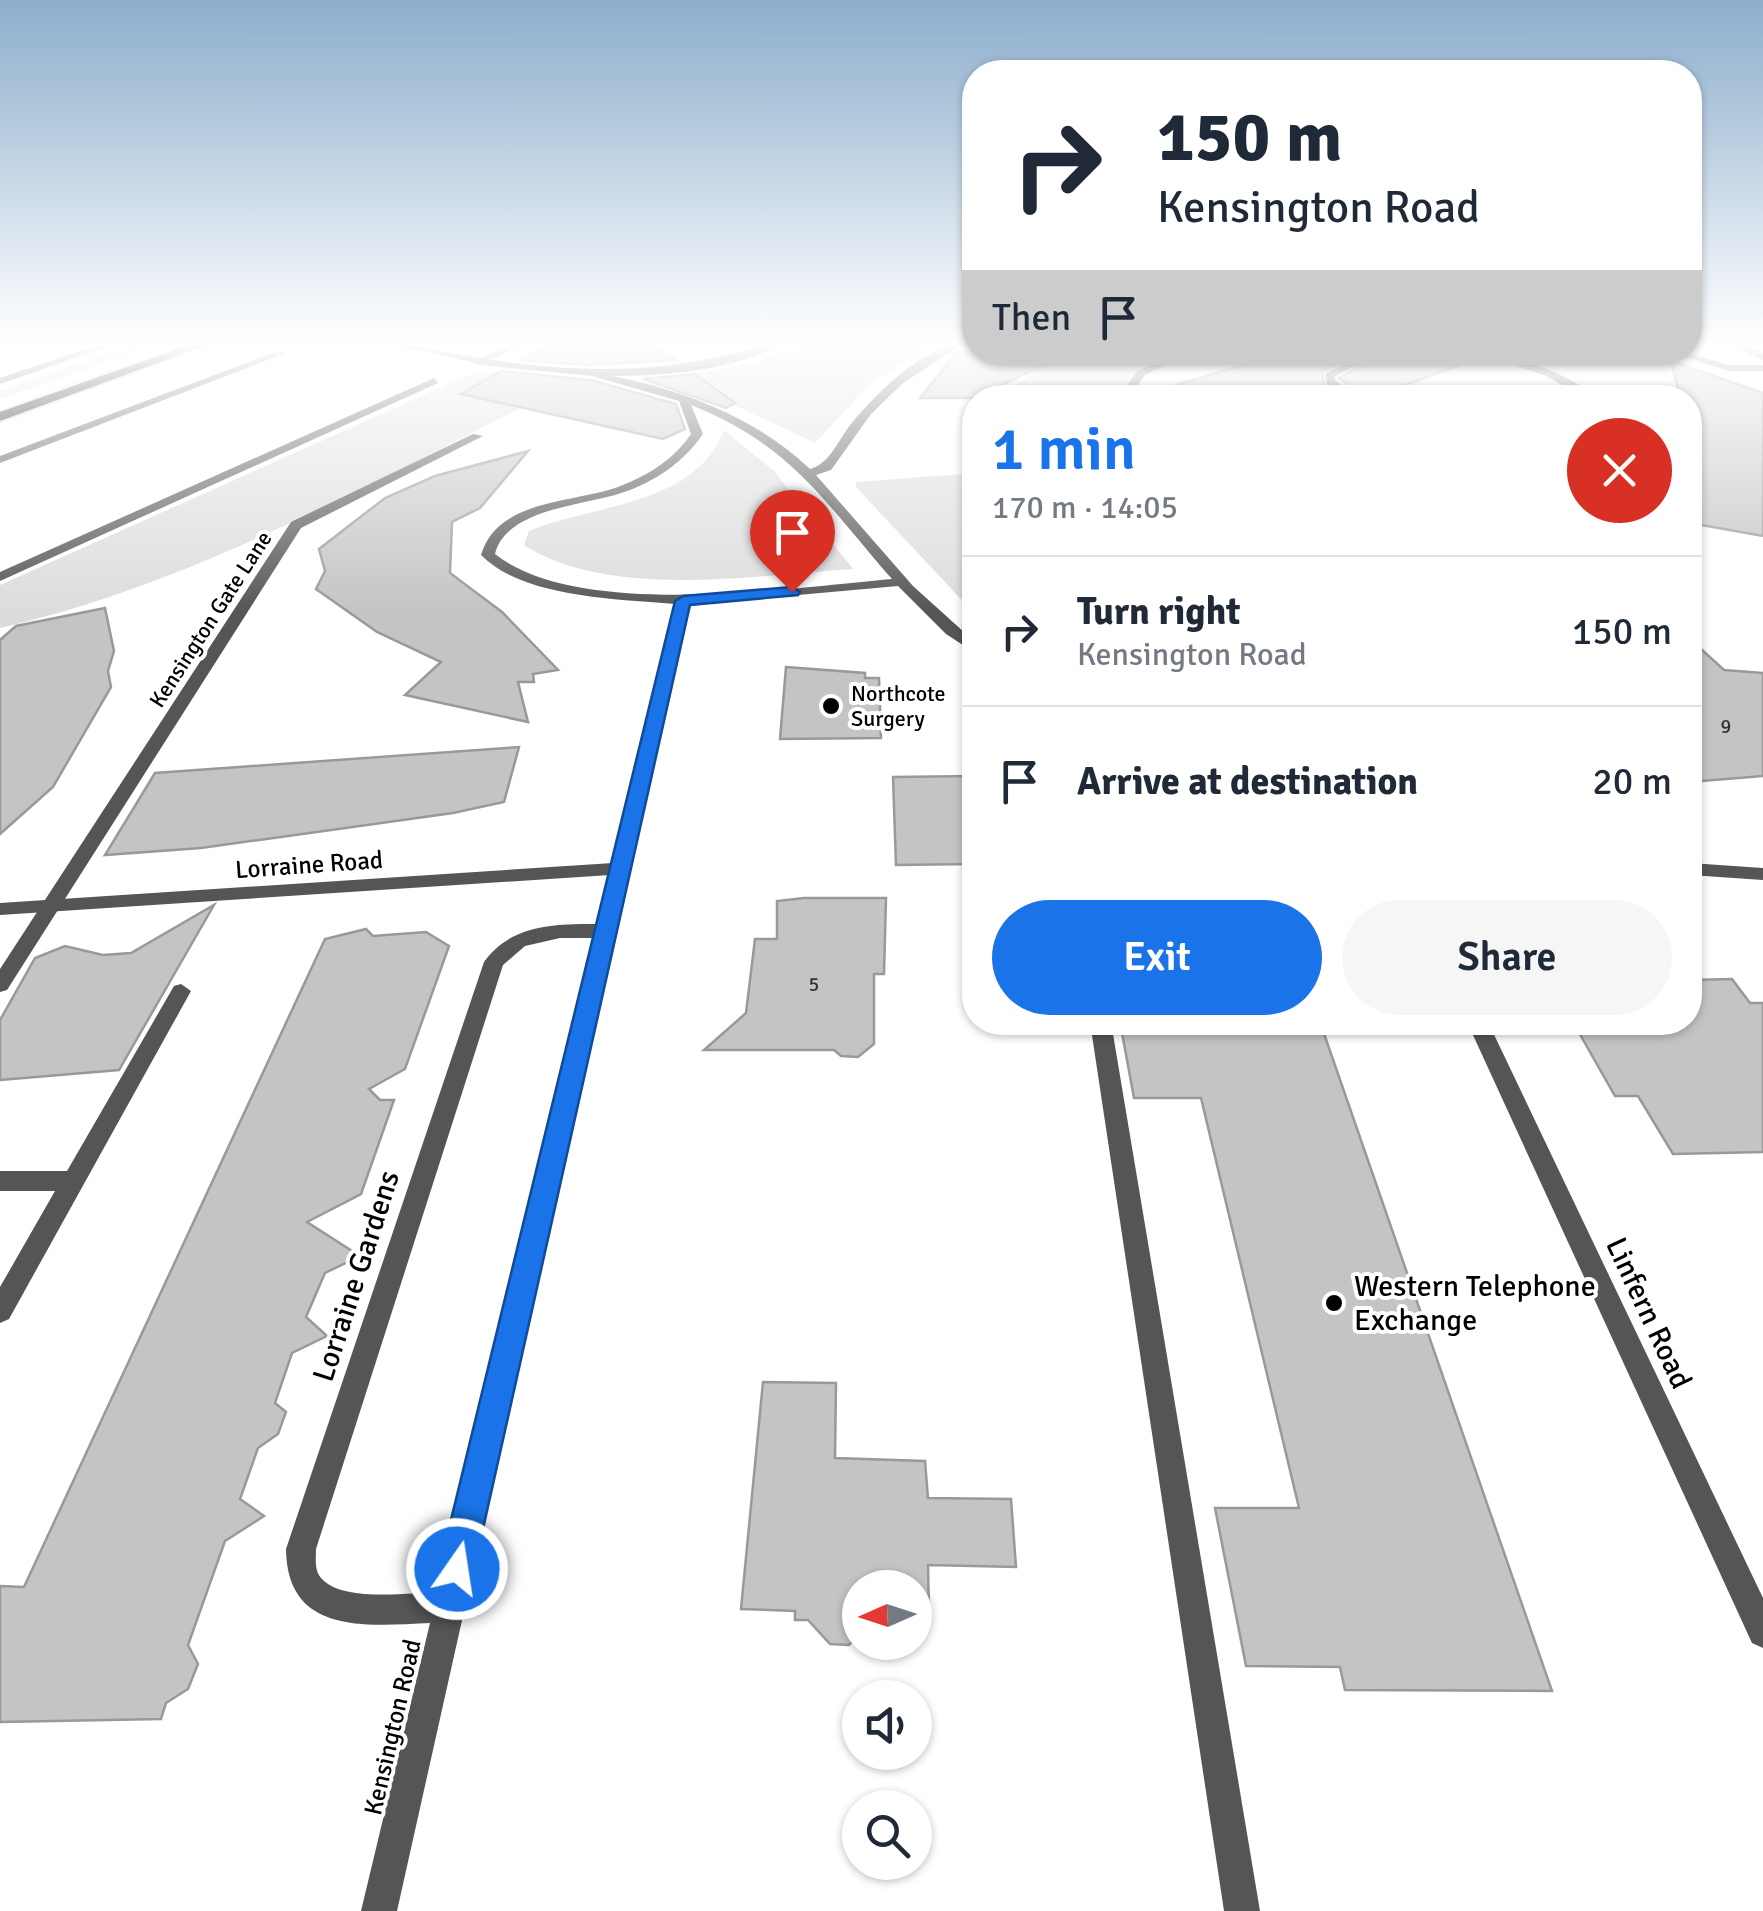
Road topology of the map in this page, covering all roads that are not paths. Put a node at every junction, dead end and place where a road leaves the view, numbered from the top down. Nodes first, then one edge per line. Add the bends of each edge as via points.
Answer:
1 (71, 433) edge
2 (318, 433) edge
3 (697, 433) edge
4 (752, 433) edge
5 (849, 433) edge
6 (477, 436) dead end
7 (0, 460) edge
8 (809, 473) junction
9 (0, 577) edge
10 (902, 582) junction
11 (683, 601) junction
12 (962, 640) edge
13 (622, 868) junction
14 (1702, 870) edge
15 (1763, 874) edge
16 (51, 906) junction
17 (0, 909) edge
18 (606, 931) junction
19 (0, 985) edge
20 (181, 991) dead end
21 (1102, 1035) edge
22 (1483, 1035) edge
23 (75, 1180) junction
24 (0, 1181) edge
25 (0, 1311) edge
26 (448, 1607) junction
27 (1763, 1632) edge
28 (379, 1911) edge
29 (1242, 1911) edge

1 - 7 street
2 - 9 street
3 - 11 street via 676,460 616,492 522,516 488,546 494,564 526,576
4 - 8 street
5 - 8 street via 828,468
6 - 16 street, Kensington Gate Lane via 296,526
8 - 10 street
10 - 11 street
10 - 12 street
11 - 13 street, Kensington Road
13 - 16 street, Lorraine Road
13 - 18 street, Kensington Road
14 - 15 street
16 - 17 street, Lorraine Road
16 - 19 street, Kensington Gate Lane
18 - 26 street, Kensington Road
18 - 26 street, Lorraine Gardens via 528,935 502,951 490,970 301,1549 302,1578 311,1594 330,1604
20 - 23 street
21 - 29 street
22 - 27 street, Linfern Road
23 - 24 street
23 - 25 street
26 - 28 street, Kensington Road

